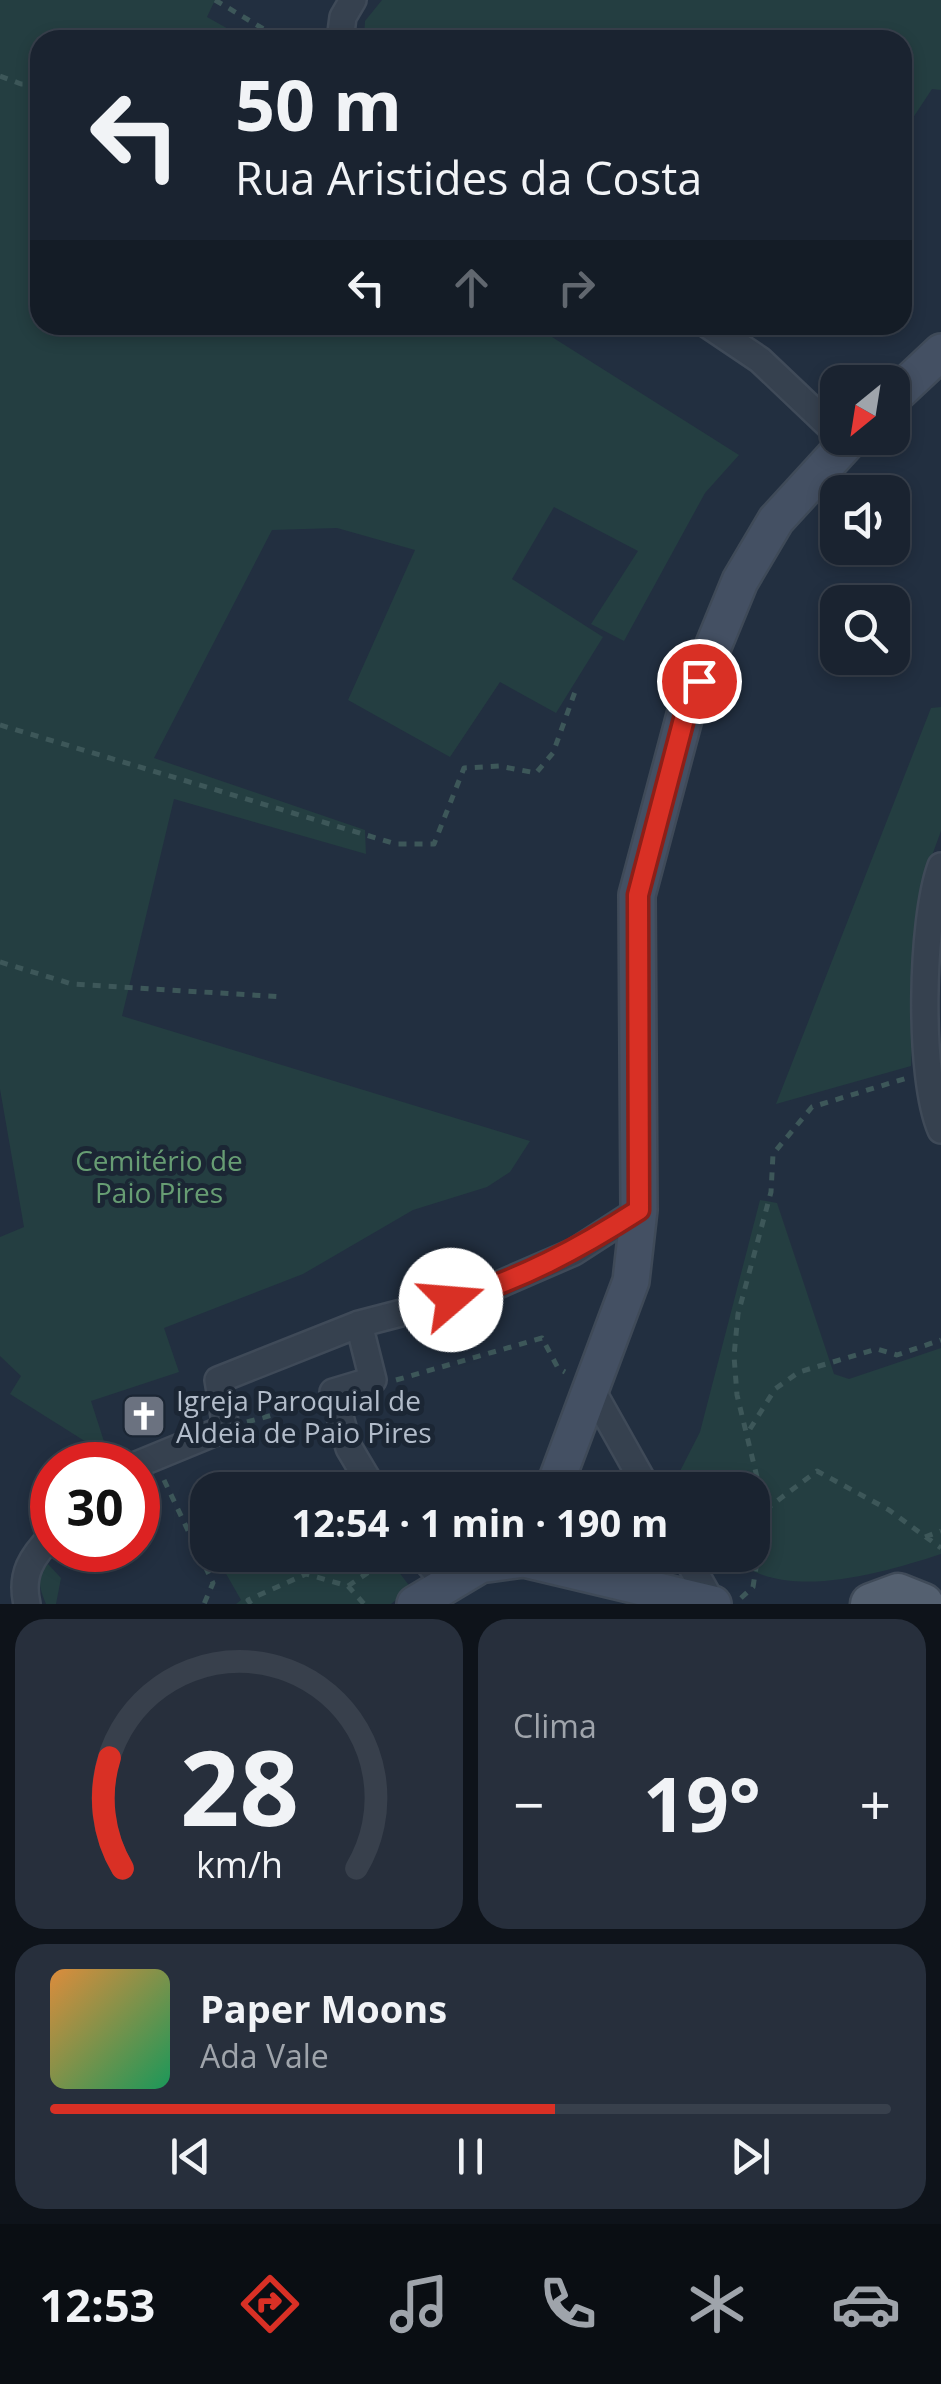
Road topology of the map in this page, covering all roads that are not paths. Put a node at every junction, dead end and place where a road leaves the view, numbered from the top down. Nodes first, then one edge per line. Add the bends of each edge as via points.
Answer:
1 (353, 0) edge
2 (341, 30) edge
3 (723, 335) edge
4 (941, 352) edge
5 (910, 381) edge
6 (820, 416) edge
7 (830, 455) edge
8 (941, 866) edge
9 (934, 972) edge
10 (933, 1055) edge
11 (941, 1130) edge
12 (639, 1210) junction
13 (359, 1324) junction
14 (598, 1379) junction
15 (160, 1455) edge
16 (363, 1472) edge
17 (560, 1472) edge
18 (640, 1472) edge
19 (30, 1561) edge
20 (436, 1572) edge
21 (467, 1572) edge
22 (589, 1572) edge
23 (697, 1572) edge
24 (446, 1583) junction
25 (720, 1603) edge
26 (27, 1604) edge
27 (415, 1604) edge

1 - 2 street
3 - 6 street
4 - 5 street
7 - 12 street via 776,520 740,581 685,715 638,895
8 - 9 street via 930,895
9 - 10 street
10 - 11 street via 932,1106
12 - 13 street via 574,1252 482,1292
12 - 14 street via 631,1281
13 - 15 street via 218,1380 226,1428
13 - 16 street via 373,1380 333,1392 348,1448
14 - 17 street
14 - 18 street
19 - 26 street
20 - 24 street
21 - 24 street
22 - 25 street
23 - 25 street
24 - 27 street

